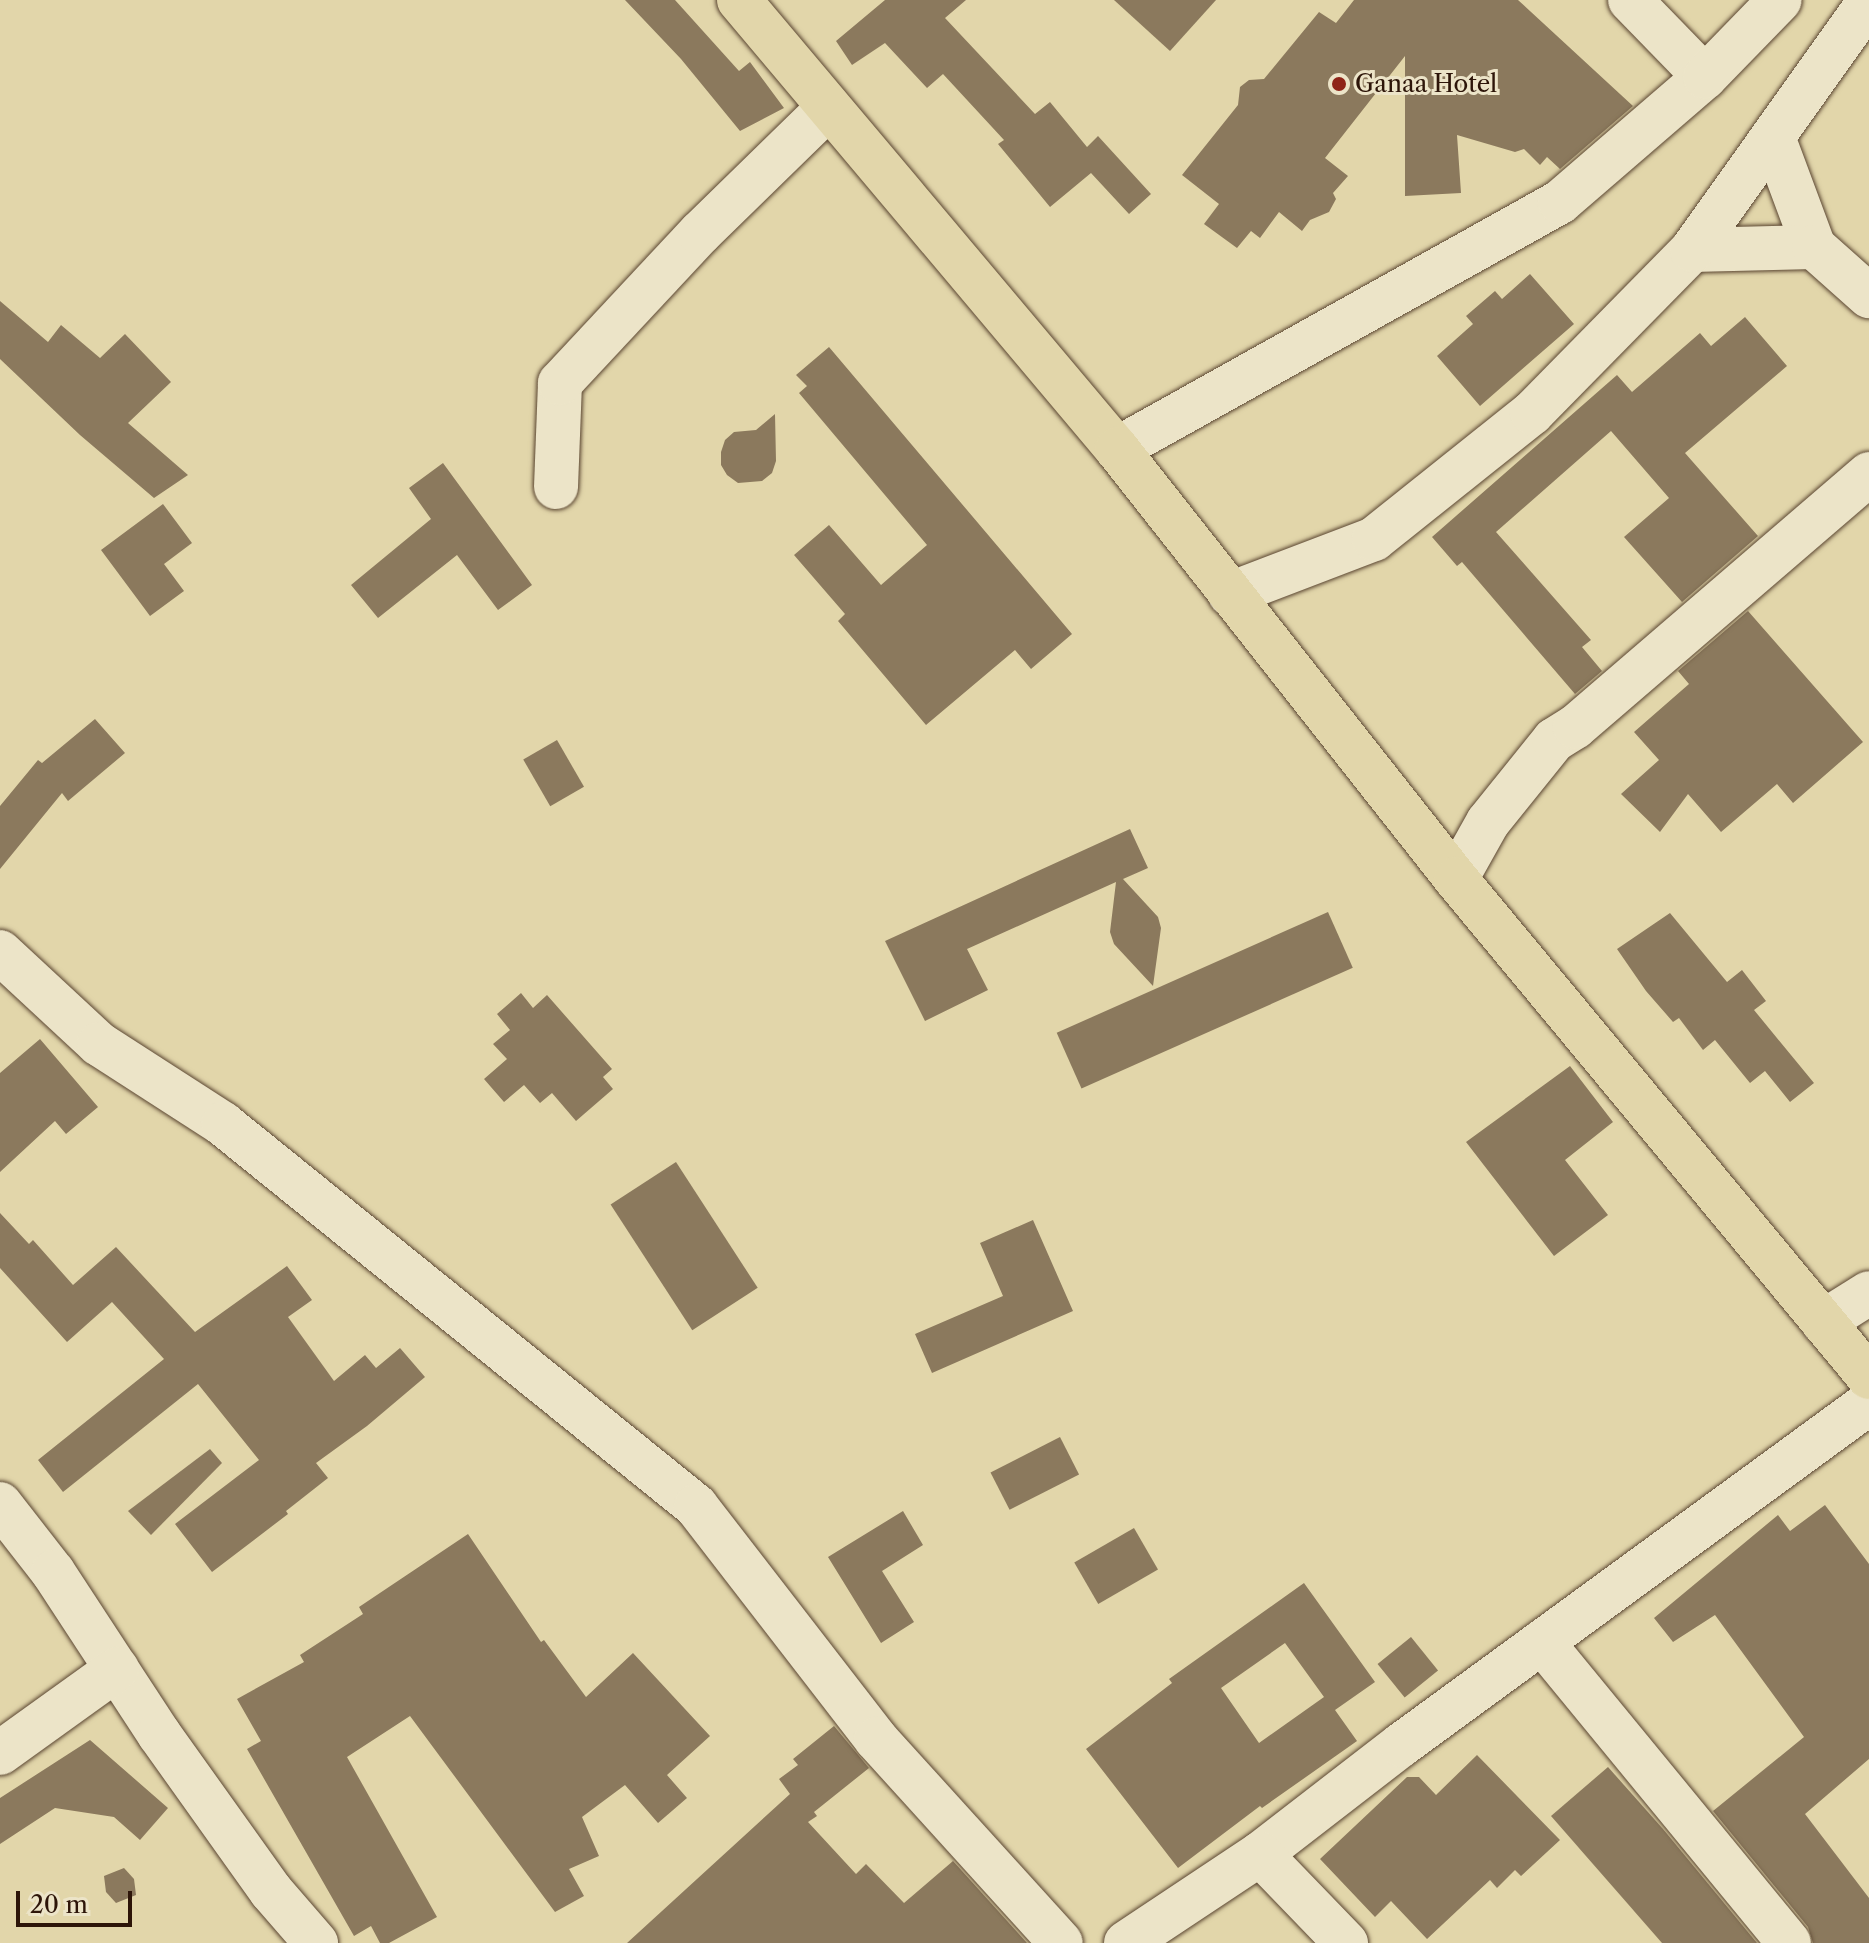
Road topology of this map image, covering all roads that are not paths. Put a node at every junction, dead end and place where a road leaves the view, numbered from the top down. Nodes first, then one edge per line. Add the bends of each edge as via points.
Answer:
1 (739, 0) edge
2 (1630, 0) edge
3 (1780, 0) edge
4 (1869, 2) edge
5 (1705, 77) junction
6 (829, 107) junction
7 (1773, 137) junction
8 (1814, 247) junction
9 (1692, 250) junction
10 (1869, 296) edge
11 (1117, 449) junction
12 (1869, 474) edge
13 (556, 487) dead end
14 (1230, 594) junction
15 (1456, 879) junction
16 (0, 952) edge
17 (1869, 1293) edge
18 (1823, 1322) junction
19 (1869, 1377) edge
20 (1869, 1403) edge
21 (0, 1504) edge
22 (1542, 1642) junction
23 (117, 1669) junction
24 (0, 1753) edge
25 (1260, 1854) junction
26 (316, 1943) edge
27 (1061, 1943) edge
28 (1126, 1943) edge
29 (1346, 1943) edge
30 (1789, 1943) edge

1 - 6 highway
2 - 5 street
3 - 5 street
4 - 7 street
5 - 11 street via 1560,202
6 - 11 highway
6 - 13 street via 700,233 560,383
7 - 8 street
7 - 9 street
8 - 9 street
8 - 10 street
9 - 14 street via 1532,413 1374,539
11 - 14 highway
12 - 15 street via 1554,740 1488,822
14 - 15 highway
15 - 18 highway
16 - 27 street via 99,1044 223,1124 696,1506 876,1739
17 - 18 street
18 - 19 highway
20 - 22 street
21 - 23 street
22 - 25 street
22 - 30 street
23 - 24 street
23 - 26 street via 271,1891
25 - 28 street
25 - 29 street

